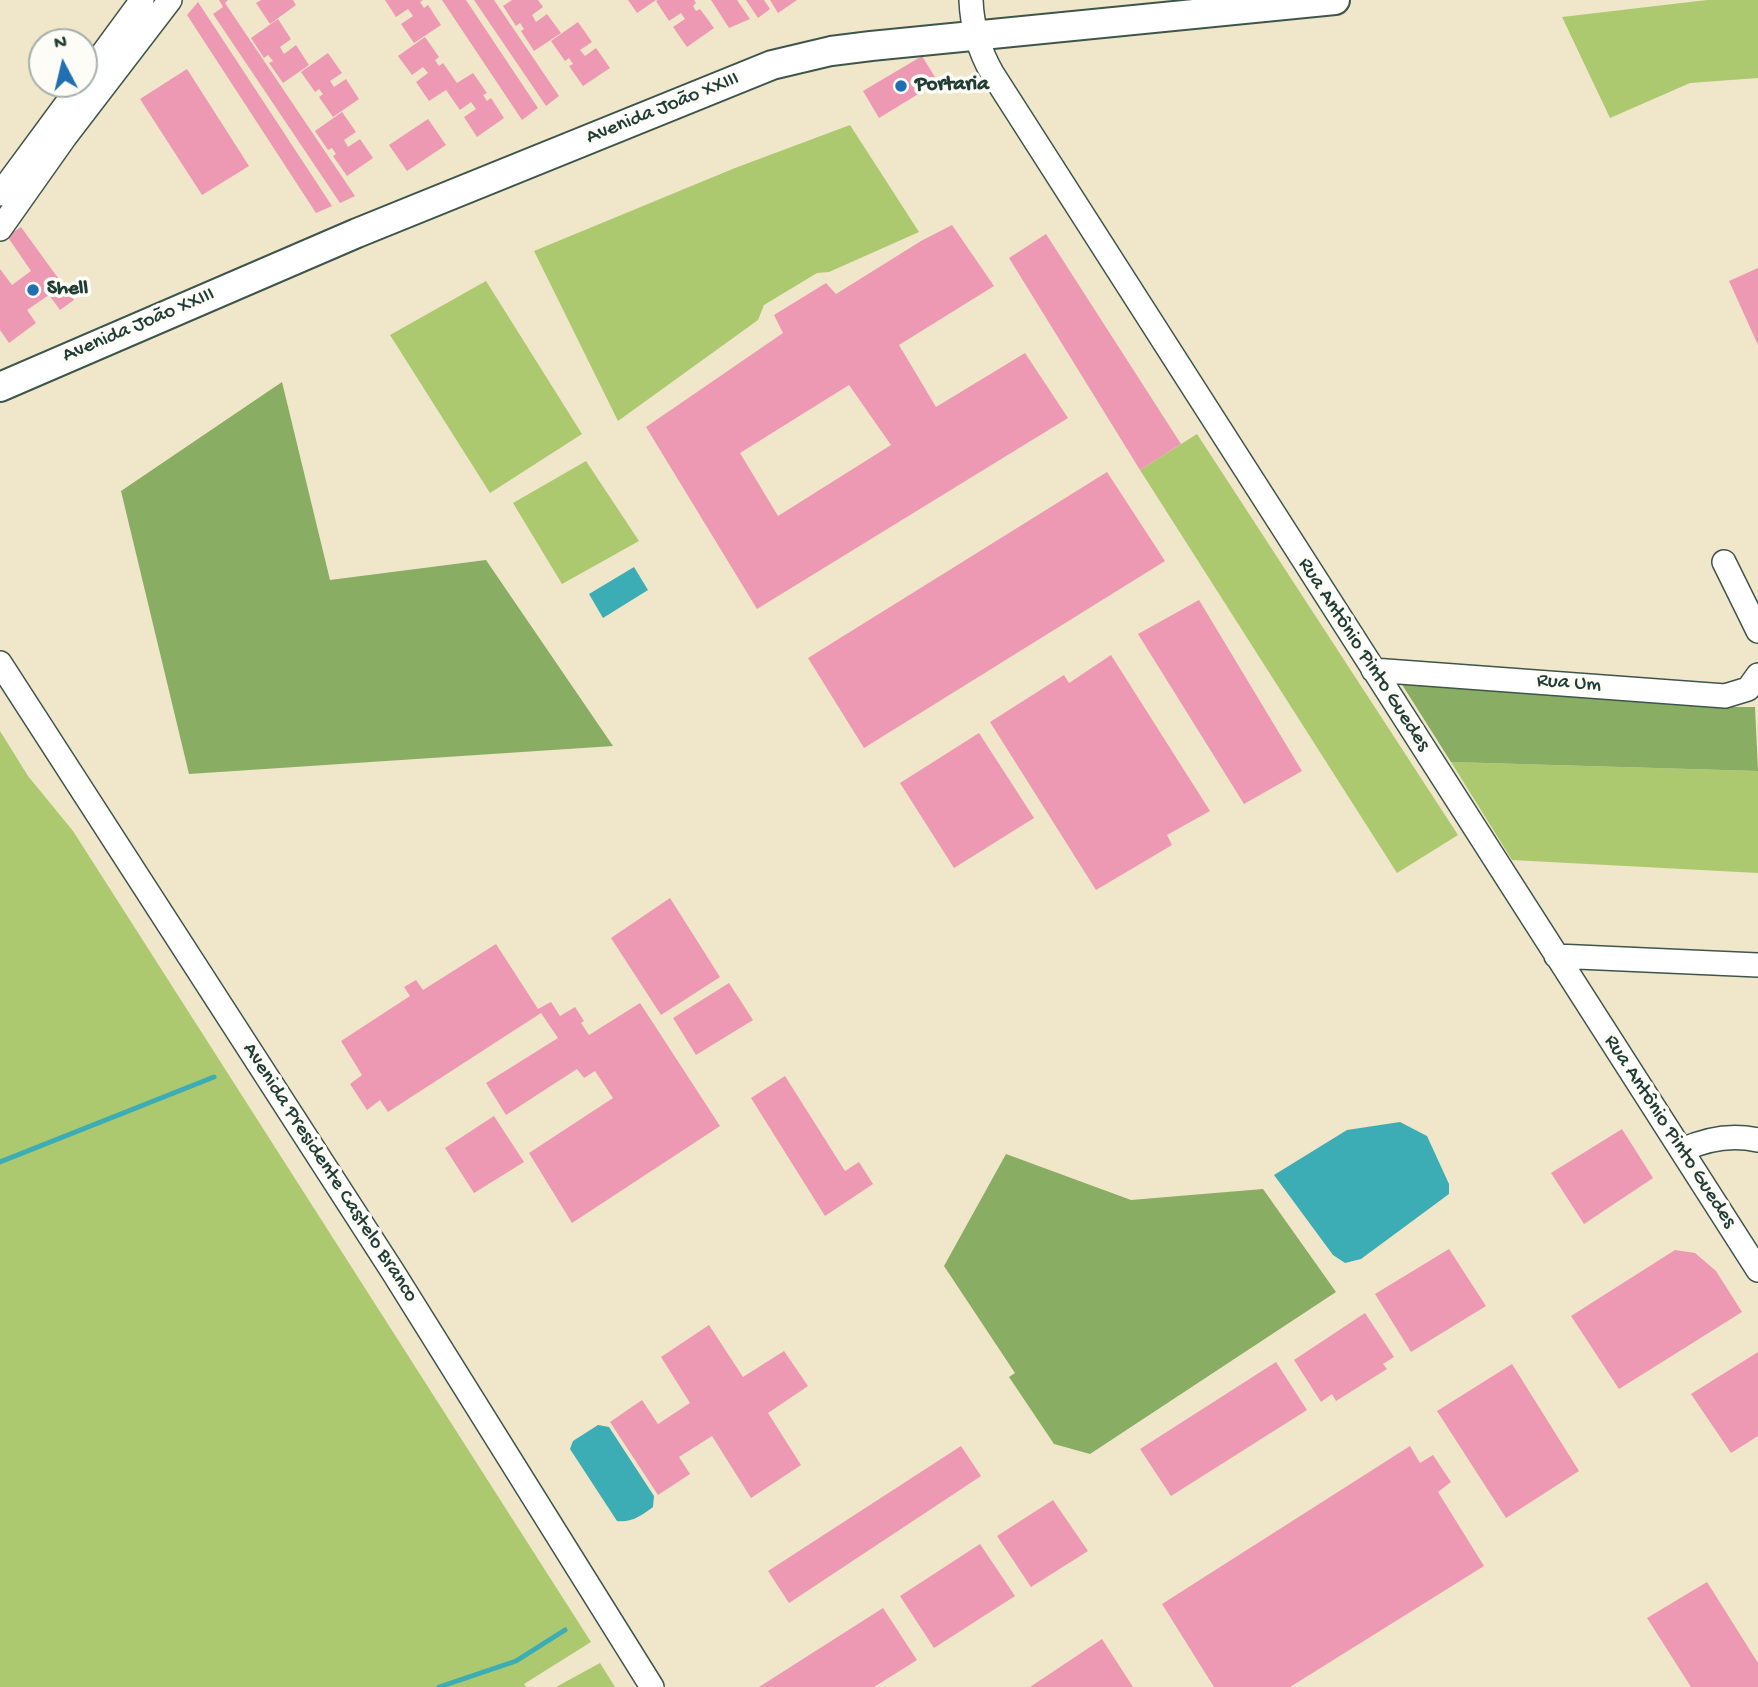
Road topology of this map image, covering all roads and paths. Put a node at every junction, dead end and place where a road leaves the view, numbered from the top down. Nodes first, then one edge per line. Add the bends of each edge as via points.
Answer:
1 (142, 0) edge
2 (170, 0) edge
3 (971, 0) edge
4 (1335, 0) edge
5 (1196, 7) edge
6 (976, 36) junction
7 (98, 60) edge
8 (70, 98) edge
9 (0, 194) edge
10 (0, 229) edge
11 (31, 372) junction
12 (0, 379) edge
13 (0, 387) edge
14 (1724, 562) dead end
15 (1758, 631) edge
16 (0, 663) edge
17 (1373, 670) junction
18 (1758, 675) edge
19 (1556, 956) junction
20 (1758, 965) edge
21 (1758, 1140) edge
22 (1682, 1150) junction
23 (1758, 1270) edge
24 (652, 1687) edge

1 - 7 street
2 - 10 street
3 - 6 street, Rua Antônio Pinto Guedes
4 - 5 main road, Avenida João XXIII
5 - 6 main road, Avenida João XXIII
6 - 11 main road, Avenida João XXIII via 831,51 772,65 357,233
6 - 17 street, Rua Antônio Pinto Guedes via 992,74
8 - 9 street
11 - 12 main road, Avenida João XXIII
11 - 13 main road, Avenida João XXIII
14 - 15 street
16 - 24 street, Avenida Presidente Castelo Branco via 386,1262
17 - 18 street, Rua Um via 1725,696 1748,689
17 - 19 street, Rua Antônio Pinto Guedes
19 - 20 street
19 - 22 street, Rua Antônio Pinto Guedes
21 - 22 street via 1722,1138
22 - 23 street, Rua Antônio Pinto Guedes

